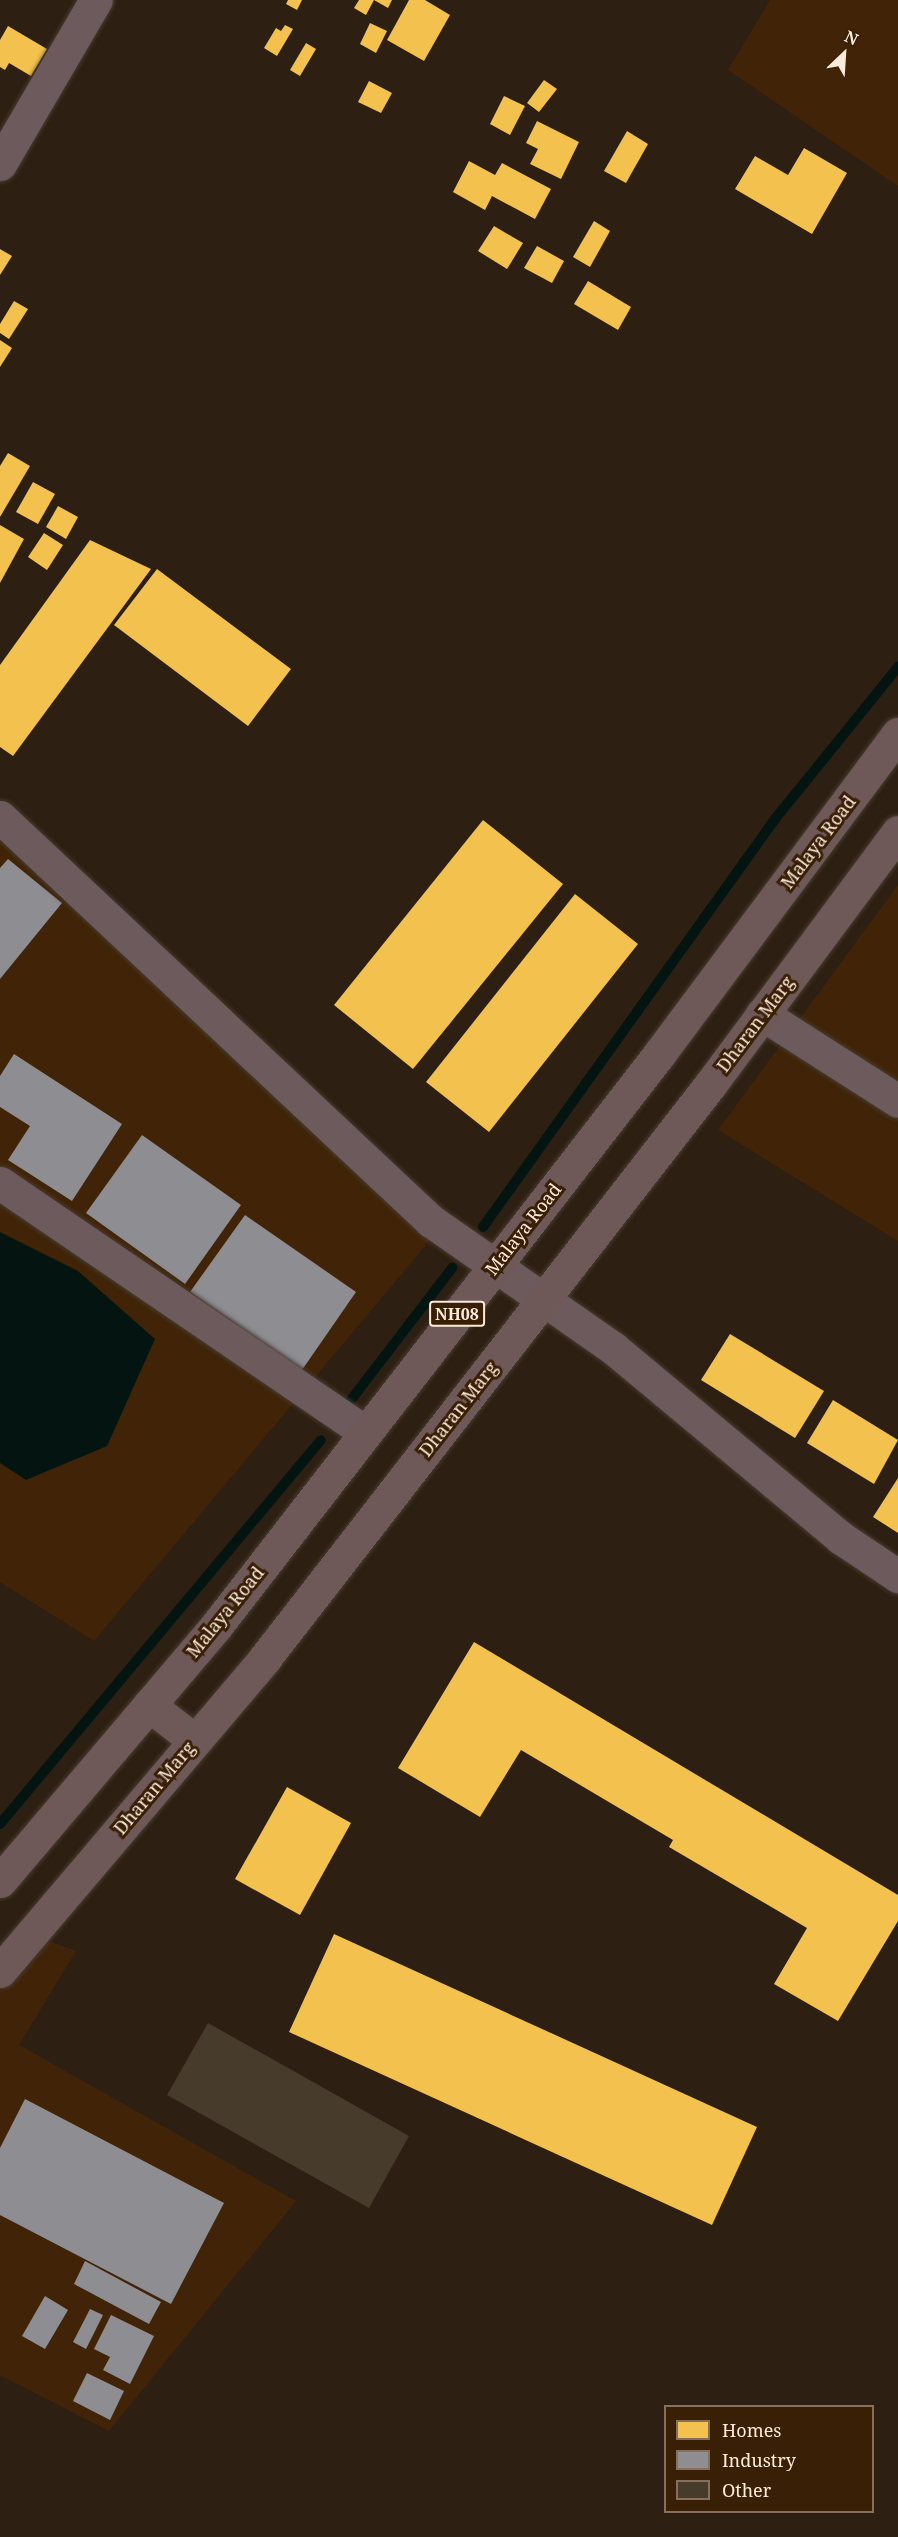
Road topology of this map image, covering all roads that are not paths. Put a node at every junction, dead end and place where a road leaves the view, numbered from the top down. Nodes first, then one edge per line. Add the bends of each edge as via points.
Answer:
1 (96, 0) edge
2 (0, 164) edge
3 (898, 734) edge
4 (0, 817) edge
5 (898, 832) edge
6 (762, 1014) junction
7 (898, 1101) edge
8 (0, 1183) edge
9 (495, 1265) junction
10 (542, 1301) junction
11 (365, 1432) junction
12 (898, 1576) edge
13 (149, 1705) junction
14 (194, 1740) junction
15 (0, 1881) edge
16 (0, 1971) edge

1 - 2 street
3 - 9 main road, Malaya Road / NH08 via 660,1053
4 - 9 street via 431,1221
5 - 6 main road, Dharan Marg
6 - 7 street
6 - 10 main road, Dharan Marg
8 - 11 street
9 - 10 street
9 - 11 main road, Malaya Road / NH08
10 - 12 street via 613,1348 841,1538
10 - 14 main road, Dharan Marg via 265,1658
11 - 13 main road, Malaya Road / NH08 via 217,1625
13 - 14 main road
13 - 15 main road, Malaya Road / NH08
14 - 16 main road, Dharan Marg

